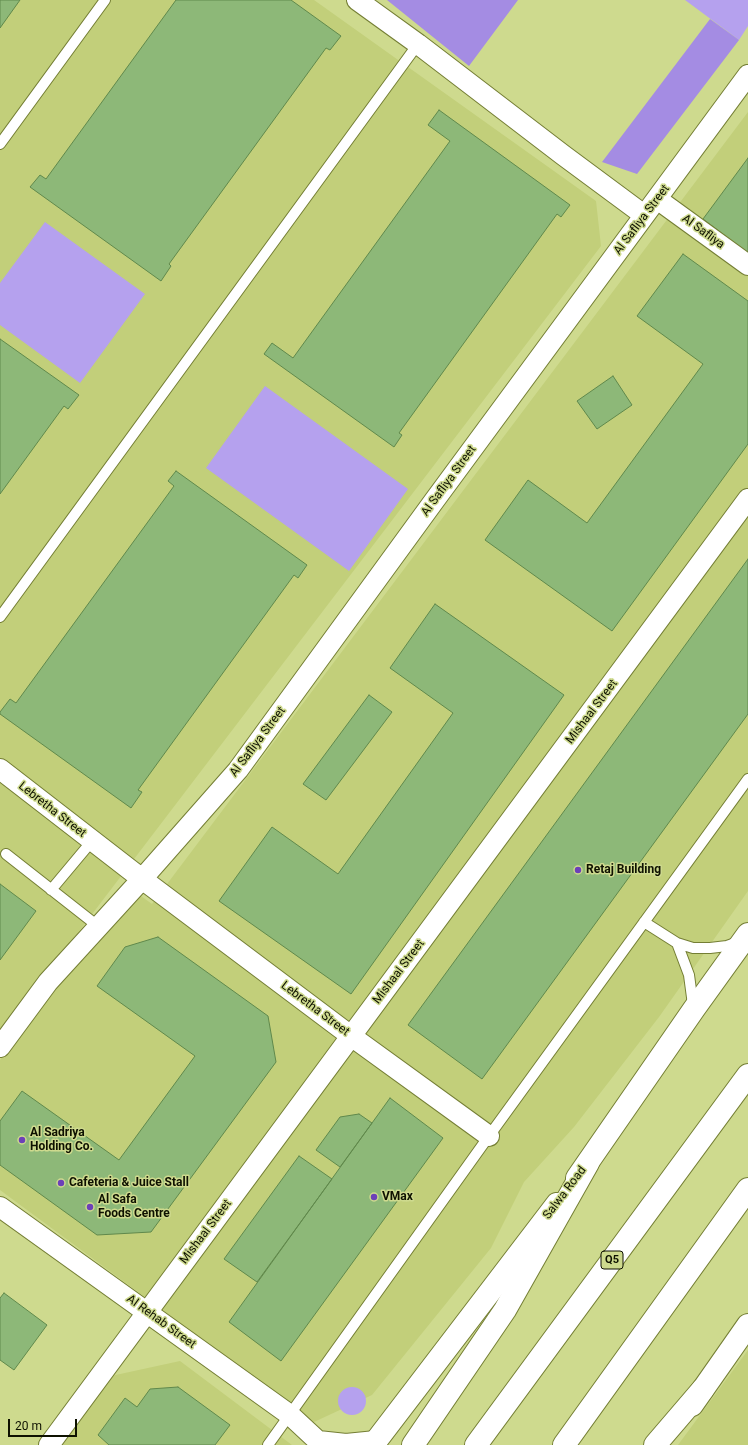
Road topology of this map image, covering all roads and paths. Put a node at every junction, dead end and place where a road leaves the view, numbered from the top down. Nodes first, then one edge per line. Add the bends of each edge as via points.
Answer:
1 (105, 0) edge
2 (357, 0) edge
3 (418, 44) junction
4 (748, 75) edge
5 (0, 144) edge
6 (657, 199) junction
7 (644, 215) junction
8 (748, 265) edge
9 (748, 499) edge
10 (0, 617) edge
11 (0, 769) edge
12 (748, 779) edge
13 (92, 841) junction
14 (6, 854) dead end
15 (142, 879) junction
16 (52, 890) junction
17 (644, 922) junction
18 (99, 927) junction
19 (746, 937) edge
20 (677, 943) junction
21 (694, 1009) junction
22 (351, 1036) junction
23 (0, 1047) edge
24 (748, 1074) edge
25 (489, 1136) junction
26 (588, 1163) junction
27 (748, 1189) edge
28 (0, 1206) edge
29 (147, 1312) junction
30 (748, 1325) edge
31 (703, 1389) junction
32 (290, 1415) junction
33 (318, 1443) edge
34 (375, 1443) edge
35 (50, 1445) edge
36 (268, 1445) edge
37 (412, 1445) edge
38 (476, 1445) edge
39 (564, 1445) edge
40 (655, 1445) edge
41 (663, 1445) edge

1 - 5 lane
2 - 3 street
3 - 7 street
3 - 10 lane
4 - 6 street, Al Safliya Street
6 - 7 street, Al Safliya Street
6 - 8 street, Al Safliya
7 - 15 street, Al Safliya Street via 238,770
9 - 22 street, Mishaal Street
11 - 13 street, Lebretha Street
12 - 17 lane
13 - 15 street, Lebretha Street
13 - 16 lane
14 - 16 lane
15 - 18 street
15 - 22 street, Lebretha Street
16 - 18 lane
17 - 20 lane
17 - 25 lane
18 - 23 street via 48,982
19 - 20 lane via 727,946 710,948 693,948
19 - 21 main road, Salwa Road
20 - 21 lane via 689,975
21 - 26 main road, Salwa Road
22 - 25 street, Lebretha Street
22 - 29 street, Mishaal Street
24 - 38 main road, Q5
25 - 32 lane
26 - 34 main road, Salwa Road
26 - 37 main road via 505,1310
27 - 39 main road
28 - 29 street, Al Rehab Street
29 - 32 street, Al Rehab Street
29 - 35 street, Mishaal Street
30 - 31 main road
31 - 40 main road
31 - 41 main road
32 - 33 street, Al Rehab Street
32 - 36 lane
33 - 34 street, Al Rehab Street

